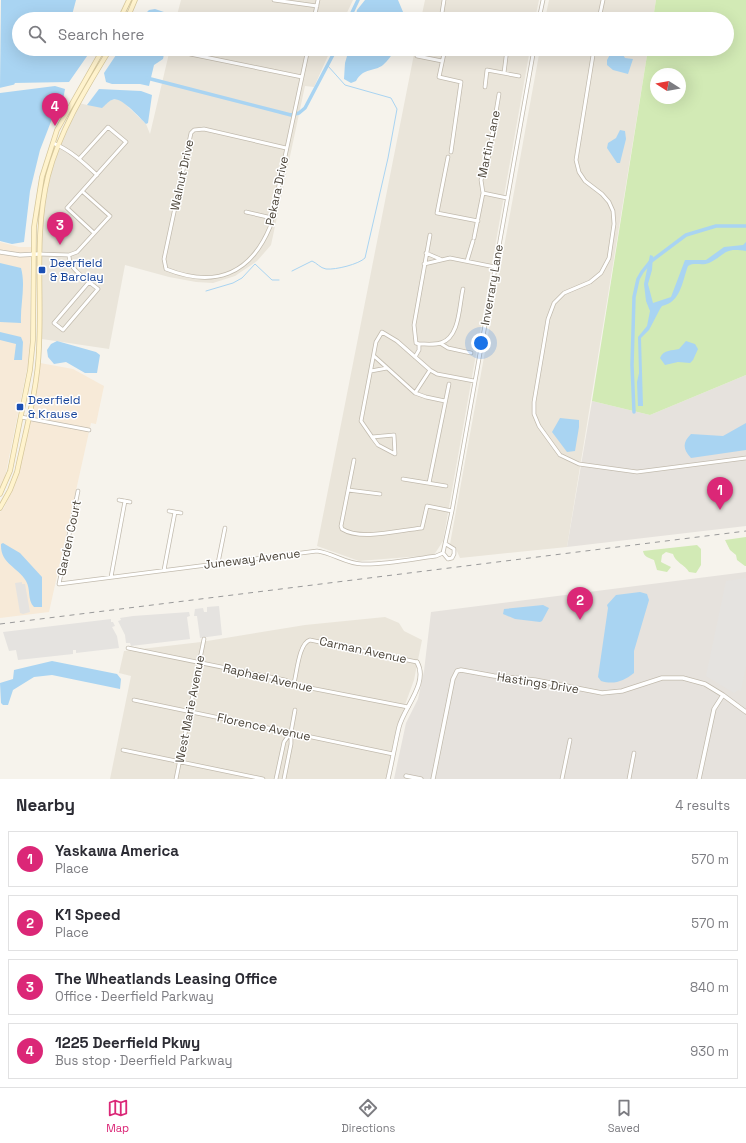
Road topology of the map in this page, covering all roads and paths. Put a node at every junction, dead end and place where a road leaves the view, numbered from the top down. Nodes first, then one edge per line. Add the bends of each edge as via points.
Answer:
1 (129, 0) edge
2 (135, 0) edge
3 (274, 0) edge
4 (318, 0) edge
5 (444, 0) edge
6 (543, 0) edge
7 (603, 0) edge
8 (317, 6) junction
9 (123, 12) edge
10 (130, 12) edge
11 (316, 12) edge
12 (442, 12) edge
13 (540, 12) edge
14 (600, 12) edge
15 (98, 56) edge
16 (106, 56) edge
17 (200, 56) edge
18 (306, 56) edge
19 (417, 56) dead end
20 (443, 56) edge
21 (505, 56) edge
22 (533, 56) edge
23 (593, 56) edge
24 (442, 61) junction
25 (504, 73) junction
26 (519, 76) dead end
27 (302, 77) junction
28 (485, 87) dead end
29 (499, 94) dead end
30 (53, 143) junction
31 (58, 145) junction
32 (286, 148) junction
33 (451, 152) dead end
34 (448, 157) dead end
35 (79, 159) junction
36 (97, 175) junction
37 (83, 192) junction
38 (483, 193) junction
39 (507, 198) junction
40 (246, 212) dead end
41 (272, 218) junction
42 (478, 221) junction
43 (94, 233) junction
44 (430, 235) dead end
45 (474, 238) dead end
46 (473, 242) dead end
47 (0, 252) edge
48 (426, 253) junction
49 (39, 254) junction
50 (33, 255) junction
51 (69, 255) junction
52 (440, 259) junction
53 (467, 261) junction
54 (424, 264) junction
55 (164, 267) joint
56 (495, 267) junction
57 (90, 282) junction
58 (463, 289) dead end
59 (440, 343) junction
60 (419, 344) junction
61 (471, 353) dead end
62 (374, 356) junction
63 (415, 357) junction
64 (387, 368) junction
65 (430, 370) junction
66 (371, 371) junction
67 (474, 381) junction
68 (449, 384) dead end
69 (415, 393) junction
70 (445, 401) junction
71 (20, 417) junction
72 (27, 419) junction
73 (89, 430) dead end
74 (372, 437) junction
75 (746, 458) edge
76 (354, 460) dead end
77 (403, 479) dead end
78 (429, 483) junction
79 (446, 486) dead end
80 (348, 490) junction
81 (78, 491) dead end
82 (0, 494) edge
83 (380, 494) dead end
84 (119, 500) dead end
85 (125, 501) junction
86 (130, 502) dead end
87 (0, 508) edge
88 (170, 511) dead end
89 (452, 511) junction
90 (175, 512) junction
91 (181, 513) dead end
92 (225, 528) dead end
93 (446, 544) junction
94 (443, 553) junction
95 (218, 564) junction
96 (164, 570) junction
97 (111, 577) junction
98 (59, 584) joint
99 (204, 639) dead end
100 (128, 648) dead end
101 (199, 662) junction
102 (417, 662) joint
103 (294, 683) junction
104 (723, 695) junction
105 (134, 700) dead end
106 (408, 707) junction
107 (295, 710) dead end
108 (189, 711) junction
109 (746, 712) edge
110 (291, 732) junction
111 (570, 740) dead end
112 (122, 750) dead end
113 (634, 753) dead end
114 (393, 754) junction
115 (179, 762) junction
116 (406, 776) dead end
117 (176, 779) edge
118 (263, 779) edge
119 (276, 779) edge
120 (284, 779) edge
121 (388, 779) edge
122 (421, 779) edge
123 (433, 779) edge
124 (562, 779) edge
125 (629, 779) edge
126 (699, 779) edge

1 - 9 main road
2 - 10 main road
3 - 8 street
4 - 8 street
5 - 12 street
6 - 13 street
7 - 14 street
8 - 11 street
15 - 30 main road via 69,107
16 - 31 main road via 74,109
17 - 27 street
18 - 27 street, Pekara Drive
19 - 24 street
20 - 24 street
21 - 25 street
22 - 39 street, Inverrary Lane
23 - 75 street via 576,160 585,181 602,194 613,211 614,224 609,258 601,273 590,282 564,292 554,303 548,319 534,402 536,420 556,451 564,458 579,464 637,472
24 - 33 street via 439,77 461,82
25 - 26 street
25 - 28 street via 487,70
27 - 32 street, Pekara Drive
29 - 38 street, Martin Lane via 488,160 481,180
30 - 31 street
30 - 50 main road via 37,202
31 - 35 street
31 - 49 main road via 41,211
32 - 41 street, Pekara Drive
32 - 55 street, Walnut Drive via 204,129 194,130 191,133
34 - 42 street via 437,213
35 - 36 street
35 - 36 street via 108,126 126,142
36 - 37 street
37 - 43 street via 67,208
37 - 43 street via 110,216
38 - 39 street
38 - 42 street, Martin Lane
39 - 56 street, Inverrary Lane
40 - 41 street
41 - 55 street, Pekara Drive via 259,249 248,262 233,272 205,277
42 - 45 street, Martin Lane
43 - 51 street via 77,252
44 - 48 street
46 - 53 street
47 - 50 street
48 - 52 street
48 - 54 street
49 - 50 street
49 - 51 street
49 - 72 main road via 39,349
50 - 71 main road via 32,353
51 - 57 street via 69,262 73,268
52 - 53 street
52 - 54 street
53 - 56 street
54 - 60 street via 414,324 416,343
56 - 67 street, Inverrary Lane
57 - 57 street via 98,289 63,330 54,323
58 - 59 street via 454,333
59 - 60 street
59 - 61 street via 448,348
60 - 63 street
62 - 63 street via 376,342 382,332
62 - 64 street
62 - 66 street
63 - 65 street
64 - 66 street
64 - 69 street
65 - 67 street via 437,374
65 - 69 street
66 - 74 street via 361,421
67 - 89 street, Inverrary Lane
68 - 70 street
69 - 70 street
70 - 78 street
71 - 72 street
71 - 82 main road via 10,471
72 - 73 street
72 - 87 main road via 15,479
74 - 74 street via 378,445 395,453 394,435
76 - 80 street
77 - 78 street
78 - 79 street
80 - 83 street
80 - 89 street via 342,529 362,535 422,528 426,506
81 - 98 street, Garden Court
84 - 85 street
85 - 86 street
85 - 97 street
88 - 90 street
89 - 93 street, Inverrary Lane
90 - 91 street
90 - 96 street
92 - 95 street
93 - 94 street, Inverrary Lane
93 - 94 street, Inverrary Lane via 454,550 454,554 448,559
94 - 95 street, Juneway Avenue via 436,556 362,564 317,551
95 - 96 street, Juneway Avenue
96 - 97 street, Juneway Avenue
97 - 98 street, Juneway Avenue
99 - 101 street, West Marie Avenue
100 - 101 street, Raphael Avenue
101 - 103 street, Raphael Avenue
101 - 108 street, West Marie Avenue
102 - 103 street, Carman Avenue via 307,640 302,646
102 - 106 street via 419,678
103 - 106 street, Raphael Avenue
104 - 109 street
104 - 123 street, Hastings Drive via 705,684 683,678 662,678 622,691 602,693 535,680 457,671 453,679
104 - 126 street via 713,713
105 - 108 street, Florence Avenue
106 - 114 street via 399,726
107 - 110 street
108 - 110 street, Florence Avenue
108 - 115 street, West Marie Avenue
110 - 114 street, Florence Avenue
110 - 119 street via 284,742
110 - 120 street
111 - 124 street
112 - 115 street
113 - 125 street
114 - 121 street
115 - 117 street, West Marie Avenue
115 - 118 street
116 - 122 street

